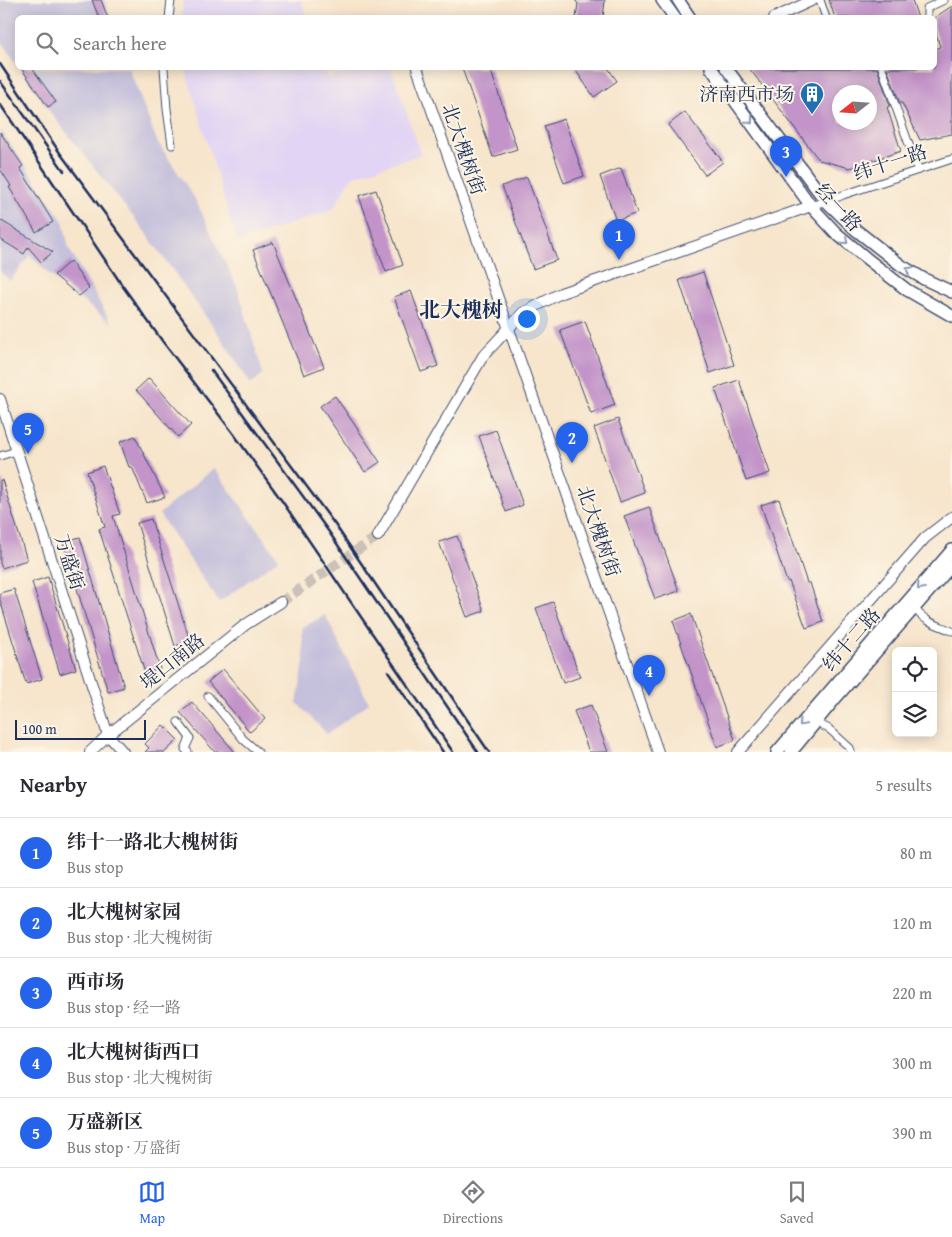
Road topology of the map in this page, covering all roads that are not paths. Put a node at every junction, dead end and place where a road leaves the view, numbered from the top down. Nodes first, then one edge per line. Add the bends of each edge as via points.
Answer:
1 (171, 0) edge
2 (662, 0) edge
3 (678, 0) edge
4 (813, 0) edge
5 (820, 0) edge
6 (944, 0) edge
7 (169, 15) edge
8 (673, 15) edge
9 (688, 15) edge
10 (780, 15) edge
11 (825, 15) edge
12 (927, 15) edge
13 (164, 70) edge
14 (418, 70) edge
15 (712, 70) edge
16 (728, 70) edge
17 (883, 70) edge
18 (172, 145) dead end
19 (952, 159) edge
20 (918, 170) junction
21 (826, 200) junction
22 (811, 206) junction
23 (952, 292) edge
24 (952, 316) edge
25 (508, 327) junction
26 (0, 399) edge
27 (16, 451) junction
28 (0, 456) edge
29 (952, 517) edge
30 (378, 536) tunnel mouth
31 (952, 550) edge
32 (952, 565) edge
33 (281, 602) tunnel mouth
34 (914, 608) junction
35 (952, 631) edge
36 (208, 696) dead end
37 (178, 722) dead end
38 (823, 726) dead end
39 (108, 735) junction
40 (90, 752) edge
41 (123, 752) edge
42 (188, 752) edge
43 (258, 752) edge
44 (658, 752) edge
45 (738, 752) edge
46 (777, 752) edge
47 (791, 752) edge
48 (851, 752) edge

1 - 7 street
2 - 8 main road
3 - 9 main road
4 - 10 street
5 - 11 street
6 - 12 street via 927,8
13 - 18 street
14 - 25 street, 北大槐树街
15 -> 22 main road, 经一路
16 - 21 main road, 经一路
17 - 20 street
19 - 20 street, 纬十一路
20 - 21 street, 纬十一路
21 - 22 street, 纬十一路
23 -> 21 main road, 经一路 via 902,266 856,230
22 -> 24 main road, 经一路 via 836,233 907,290
22 - 25 street via 560,293 523,313
25 - 30 street via 482,356
25 - 44 street, 北大槐树街
26 - 27 street, 万盛街
27 - 28 street
27 - 39 street, 万盛街
29 - 45 street via 925,538
31 -> 46 main road, 纬十二路
32 - 34 main road, 纬十二路
33 - 39 street, 堤口南路 via 244,625
34 - 35 street via 931,624
34 - 47 main road, 纬十二路
36 - 43 street via 243,739
37 - 42 street via 190,738 185,749
38 - 48 street
39 - 40 street, 堤口南路
39 - 41 street

